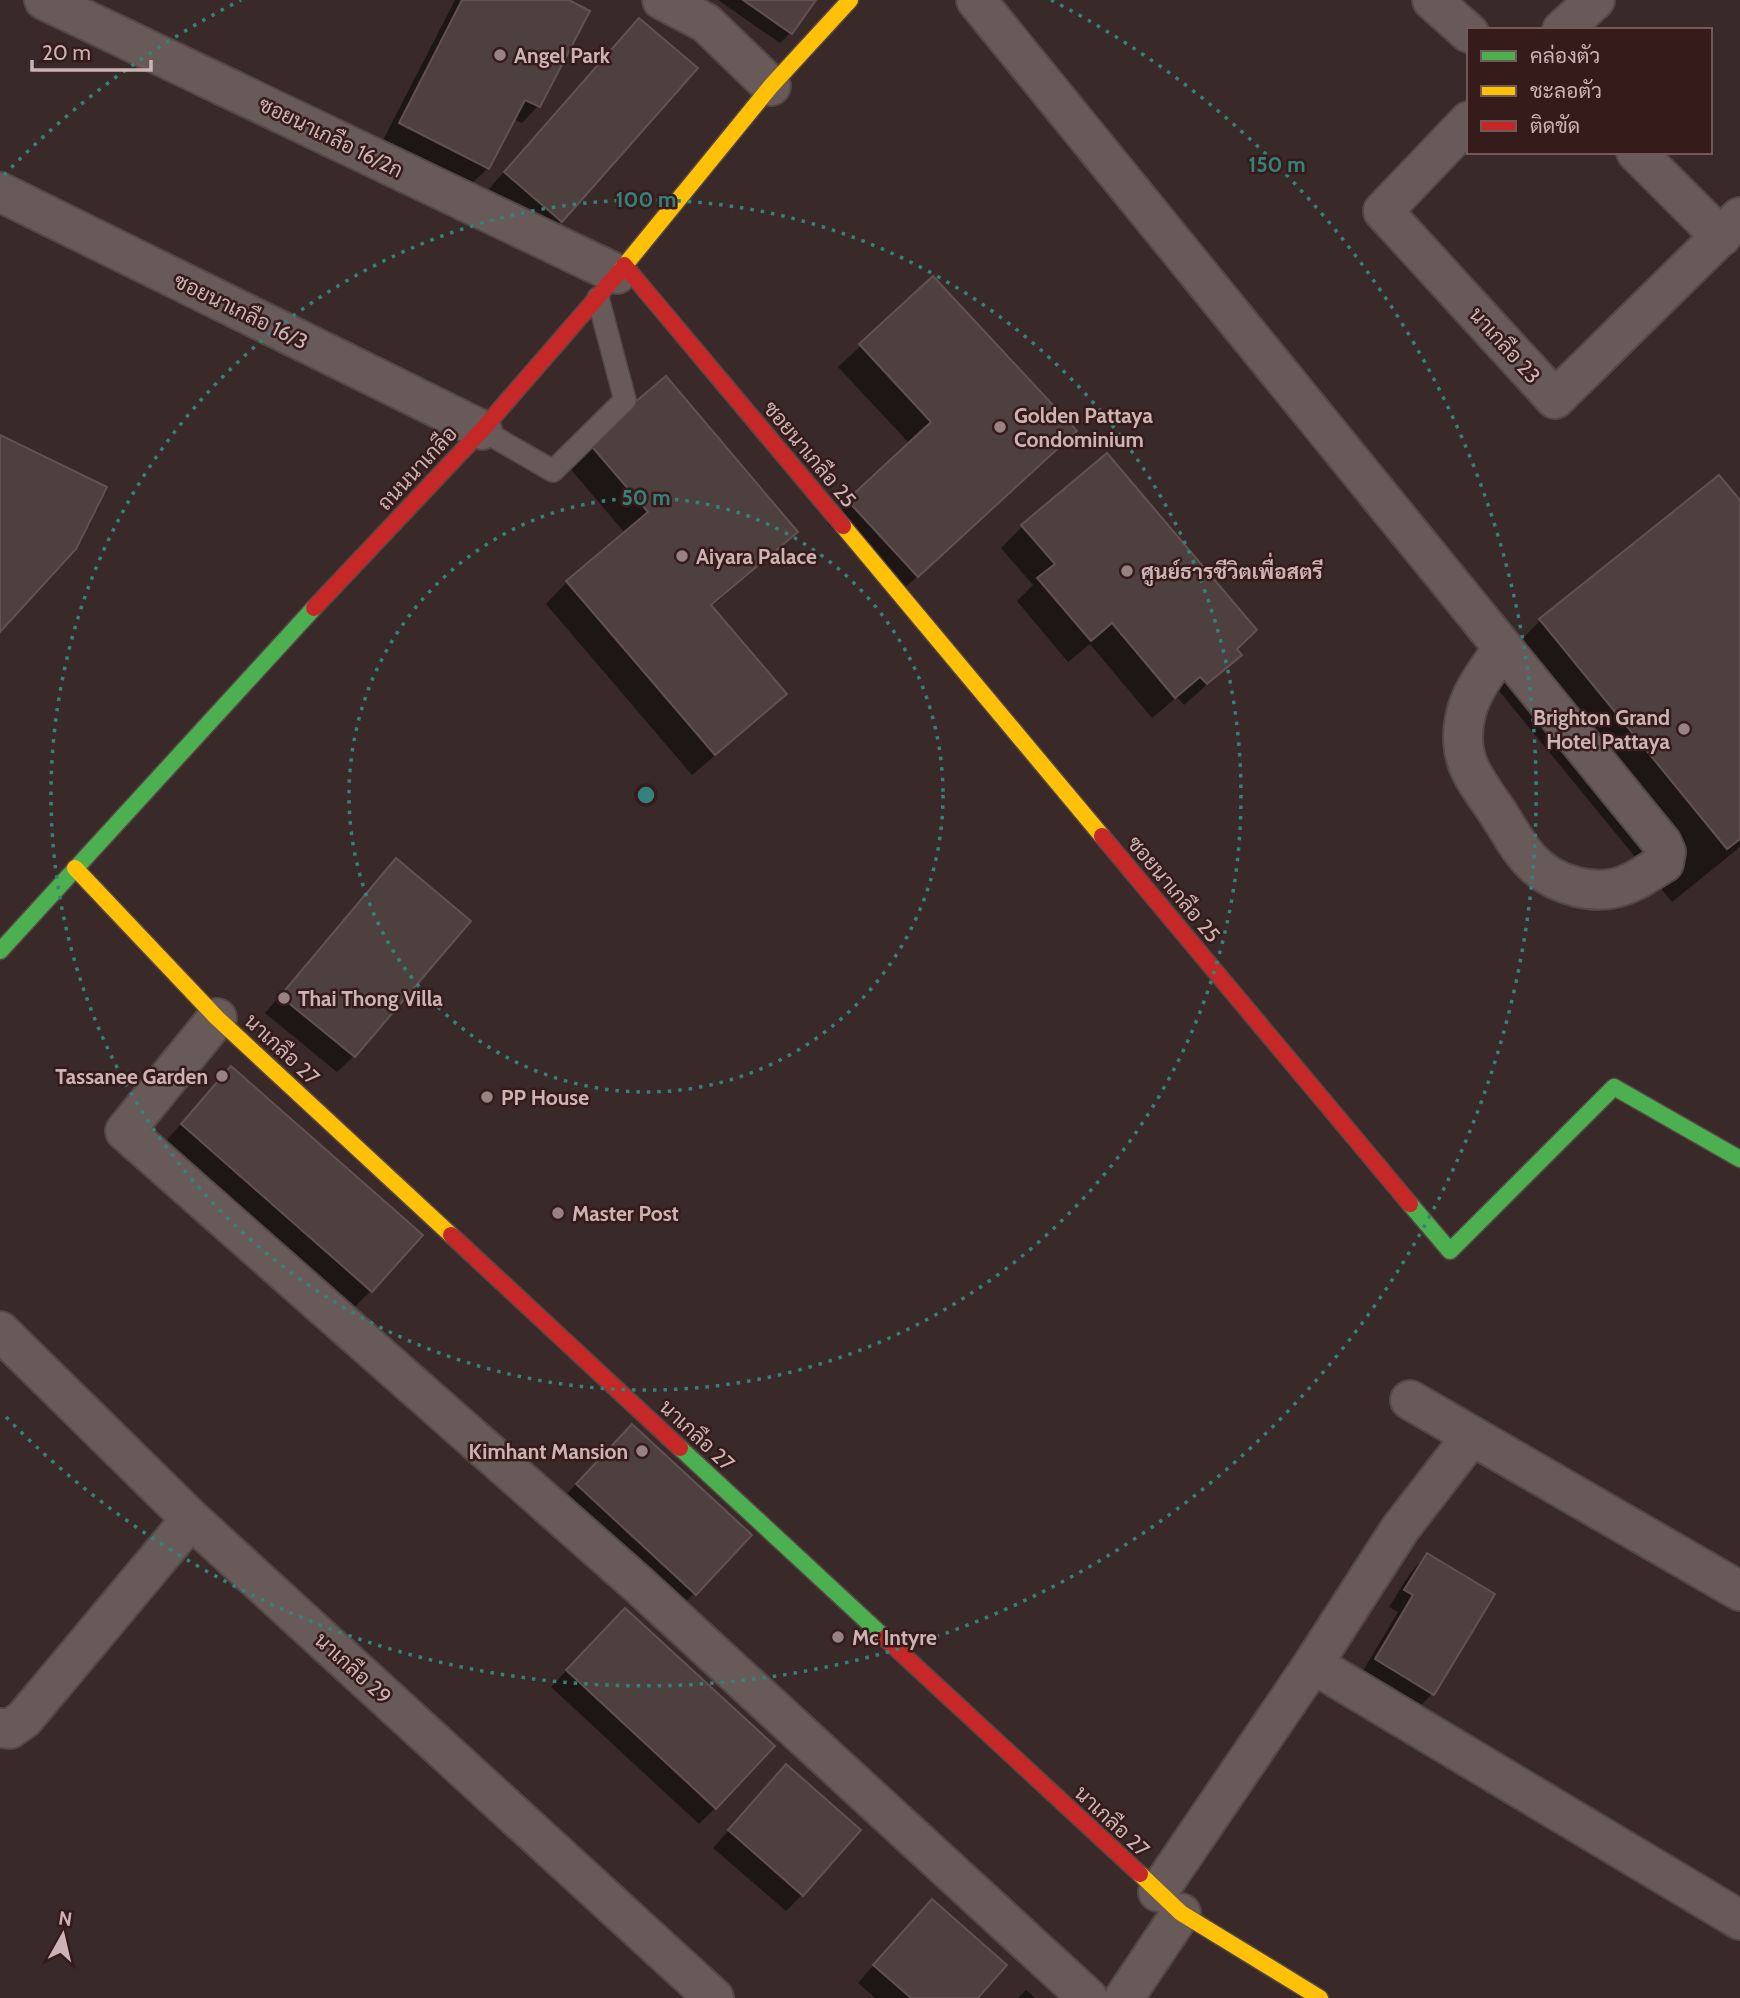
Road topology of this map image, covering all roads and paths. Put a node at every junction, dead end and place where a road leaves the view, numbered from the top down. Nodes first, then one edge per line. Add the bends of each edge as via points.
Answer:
1 (44, 0) edge
2 (662, 0) edge
3 (850, 0) edge
4 (976, 0) edge
5 (1432, 0) edge
6 (1595, 0) edge
7 (1564, 28) edge
8 (1467, 31) edge
9 (771, 86) junction
10 (1467, 123) edge
11 (1639, 154) edge
12 (0, 192) edge
13 (1730, 227) edge
14 (613, 279) junction
15 (482, 430) junction
16 (1503, 648) junction
17 (75, 868) junction
18 (0, 951) edge
19 (217, 1018) junction
20 (1740, 1159) edge
21 (0, 1331) edge
22 (1410, 1400) dead end
23 (1471, 1437) junction
24 (191, 1519) junction
25 (1740, 1591) edge
26 (1313, 1664) junction
27 (0, 1728) edge
28 (1169, 1903) junction
29 (1740, 1920) edge
30 (713, 1998) edge
31 (1088, 1998) edge
32 (1124, 1998) edge
33 (1320, 1998) edge

1 - 14 street, ซอยนาเกลือ 16/2ก
2 - 9 street via 706,23
3 - 9 street, ถนนนาเกลือ
4 - 16 street
5 - 8 street
6 - 7 street
9 - 14 street, ถนนนาเกลือ
10 - 13 street, นาเกลือ 23 via 1384,211 1555,399
11 - 13 street, นาเกลือ 23
12 - 15 street, ซอยนาเกลือ 16/3
14 - 15 street, ถนนนาเกลือ
14 - 15 lane via 625,401 553,471
14 - 20 street, ซอยนาเกลือ 25 via 1450,1251 1614,1087
15 - 17 street, ถนนนาเกลือ
16 - 16 street via 1662,843 1664,863 1612,889 1584,889 1559,883 1530,860 1468,770 1464,750 1465,718 1474,692
17 - 18 street, ถนนนาเกลือ
17 - 19 street, นาเกลือ 27
19 - 28 street, นาเกลือ 27
19 - 31 street via 125,1130 639,1585
21 - 24 street, นาเกลือ 29
22 - 23 street
23 - 25 street
23 - 26 street via 1400,1529
24 - 27 street via 24,1719 10,1729
24 - 30 street, นาเกลือ 29
26 - 28 street
26 - 29 street
28 - 32 street
28 - 33 street, นาเกลือ 27

